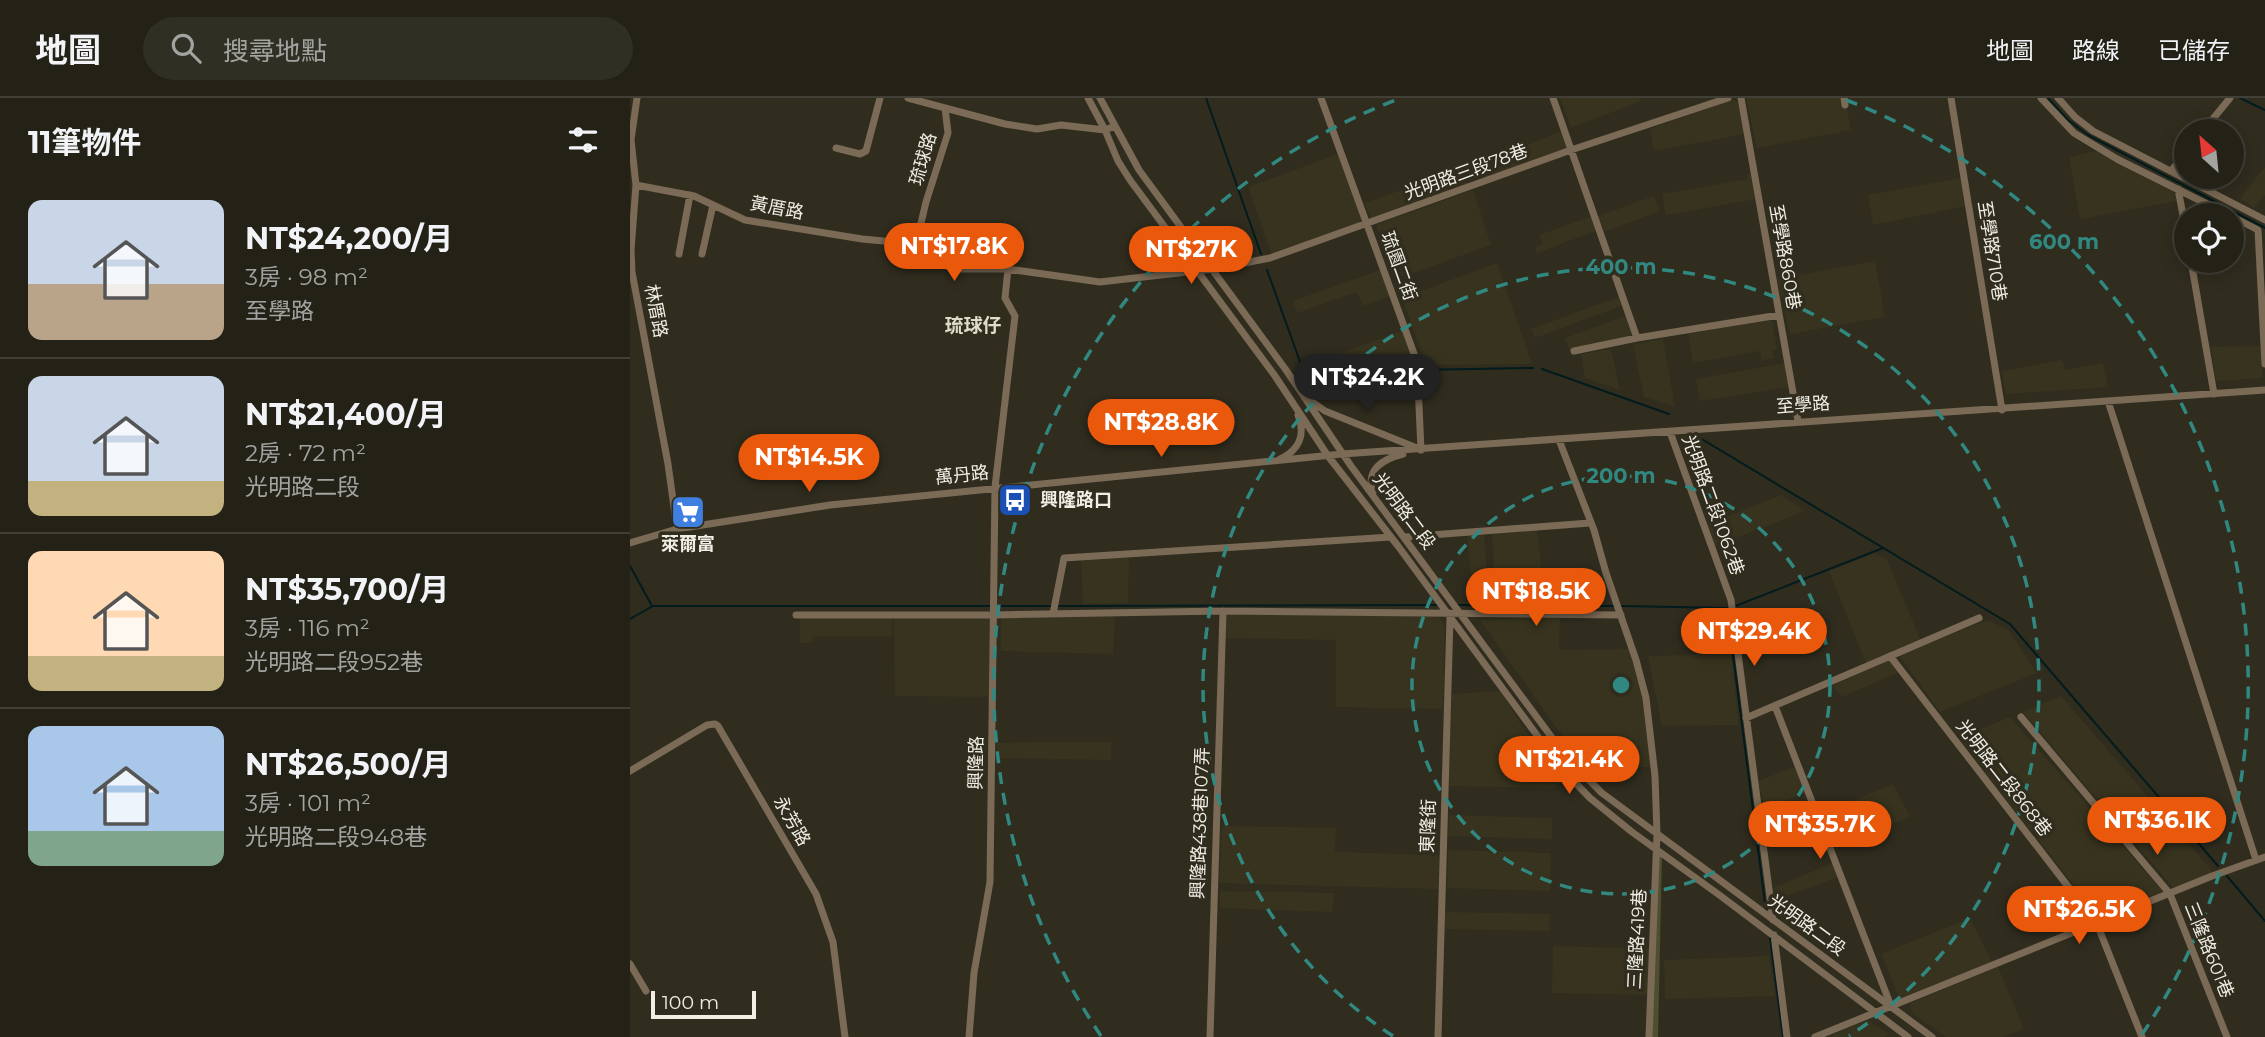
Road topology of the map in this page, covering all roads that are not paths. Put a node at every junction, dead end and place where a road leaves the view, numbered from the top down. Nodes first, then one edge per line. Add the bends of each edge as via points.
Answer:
1 (637, 98) edge
2 (880, 98) edge
3 (908, 98) edge
4 (1088, 98) edge
5 (1100, 98) edge
6 (1321, 98) edge
7 (1553, 98) edge
8 (1728, 98) edge
9 (1741, 98) edge
10 (1951, 98) edge
11 (2041, 98) edge
12 (2058, 98) edge
13 (2230, 98) edge
14 (945, 108) junction
15 (2213, 119) edge
16 (1115, 126) junction
17 (1105, 130) junction
18 (836, 148) dead end
19 (1572, 150) junction
20 (2174, 167) edge
21 (2171, 171) junction
22 (636, 185) junction
23 (2174, 187) edge
24 (2178, 189) joint
25 (690, 195) junction
26 (2181, 203) edge
27 (2205, 203) edge
28 (713, 205) junction
29 (2265, 220) edge
30 (2244, 223) edge
31 (1367, 225) junction
32 (916, 244) junction
33 (679, 254) dead end
34 (702, 254) dead end
35 (1008, 269) junction
36 (1213, 270) junction
37 (1198, 271) junction
38 (2193, 273) edge
39 (1779, 314) junction
40 (1637, 338) junction
41 (1574, 351) dead end
42 (2265, 364) edge
43 (2265, 390) edge
44 (2214, 394) junction
45 (1303, 396) junction
46 (2108, 401) junction
47 (1294, 405) junction
48 (2002, 410) junction
49 (1798, 421) junction
50 (1670, 432) junction
51 (1559, 440) junction
52 (1421, 450) junction
53 (1342, 454) junction
54 (1328, 456) junction
55 (1274, 461) junction
56 (995, 487) junction
57 (1374, 497) junction
58 (1590, 523) junction
59 (677, 529) junction
60 (1391, 537) junction
61 (1405, 537) junction
62 (630, 542) edge
63 (994, 609) junction
64 (1054, 609) junction
65 (1223, 611) junction
66 (1453, 614) junction
67 (796, 615) dead end
68 (1621, 615) junction
69 (1979, 618) dead end
70 (1890, 656) junction
71 (1775, 706) junction
72 (2021, 717) dead end
73 (1746, 718) junction
74 (630, 771) edge
75 (1657, 842) junction
76 (2265, 857) edge
77 (2256, 860) junction
78 (2170, 894) junction
79 (1773, 920) junction
80 (2097, 924) junction
81 (1774, 935) junction
82 (630, 964) edge
83 (646, 992) dead end
84 (1888, 1007) junction
85 (1875, 1012) junction
86 (845, 1037) edge
87 (969, 1037) edge
88 (1210, 1037) edge
89 (1438, 1037) edge
90 (1649, 1037) edge
91 (1787, 1037) edge
92 (1815, 1037) edge
93 (1908, 1037) edge
94 (1932, 1037) edge
95 (2142, 1037) edge
96 (2227, 1037) edge

1 - 22 street, 林厝路 via 631,140
2 - 18 street via 866,151 860,154
3 - 14 street
4 - 17 street, 光明路二段
5 - 16 street, 光明路二段
6 - 31 street, 琉園二街
7 - 19 street
8 - 19 street, 光明路三段78巷
9 - 39 street, 至學路860巷
10 - 48 street, 至學路710巷
11 - 23 street via 2074,133
12 - 21 street via 2093,131
13 - 15 street
14 - 17 street via 1037,129 1061,125
14 - 32 street, 琉球路 via 948,134
16 - 17 street
16 - 36 street, 光明路二段 via 1139,170
17 - 37 street, 光明路二段 via 1118,161
19 - 31 street, 光明路三段78巷
19 - 40 street
20 - 21 street
21 - 29 street
22 - 25 street, 黃厝路
22 - 59 street, 林厝路 via 632,272
24 - 26 street
24 - 27 street
25 - 28 street, 黃厝路
25 - 33 street
28 - 32 street, 黃厝路 via 745,220
28 - 34 street
30 - 42 street via 2258,230
31 - 36 street, 光明路三段78巷 via 1270,258
31 - 52 street, 琉園二街 via 1417,362
32 - 35 street via 956,269
35 - 37 street via 1100,282
35 - 56 street via 1005,298 1015,316
36 - 37 street
36 - 45 street, 光明路二段
37 - 47 street, 光明路二段
38 - 44 street
39 - 40 street
39 - 49 street, 至學路860巷
40 - 41 street
43 - 44 street, 至學路
44 - 46 street, 至學路
45 - 52 street via 1325,411
45 - 53 street, 光明路二段
46 - 48 street, 至學路
46 - 77 street
47 - 54 street, 光明路二段
47 - 55 street via 1302,433 1298,446
48 - 49 street, 至學路
49 - 50 street, 至學路
50 - 51 street, 至學路
50 - 73 street, 光明路二段1062巷 via 1731,600
51 - 52 street, 至學路
51 - 58 street, 三隆路419巷
52 - 53 street, 至學路
52 - 57 street via 1382,461 1372,480
53 - 54 street, 萬丹路
53 - 57 street, 光明路二段
54 - 55 street, 萬丹路
54 - 60 street, 光明路二段
55 - 56 street, 萬丹路
56 - 59 street, 萬丹路 via 830,505
56 - 63 street, 興隆路
57 - 61 street, 光明路二段
58 - 61 street
58 - 68 street, 三隆路419巷
59 - 62 street, 萬丹路
60 - 64 street via 1064,558
60 - 66 street, 光明路二段
61 - 66 street, 光明路二段
63 - 64 street
63 - 67 street
63 - 87 street, 興隆路 via 990,882 974,973
64 - 65 street
65 - 66 street
65 - 88 street, 興隆路438巷107弄
66 - 68 street
66 - 75 street, 光明路二段 via 1567,758
66 - 75 street, 光明路二段 via 1561,768 1590,798
66 - 89 street, 東隆街
68 - 75 street, 三隆路419巷 via 1646,698
69 - 70 street
70 - 71 street
70 - 80 street, 光明路二段868巷
71 - 73 street
71 - 84 street
72 - 78 street, 三隆路601巷
73 - 79 street, 光明路二段1062巷
74 - 86 street, 永芳路 via 708,725 718,726 816,894 833,942
75 - 79 street, 光明路二段
75 - 81 street, 光明路二段
75 - 90 street, 三隆路419巷
76 - 77 street
77 - 78 street
78 - 80 street
78 - 96 street, 三隆路601巷
79 - 84 street, 光明路二段
80 - 84 street
80 - 95 street, 光明路二段868巷
81 - 85 street, 光明路二段
81 - 91 street
82 - 83 street
84 - 85 street
84 - 94 street, 光明路二段
85 - 92 street
85 - 93 street, 光明路二段

